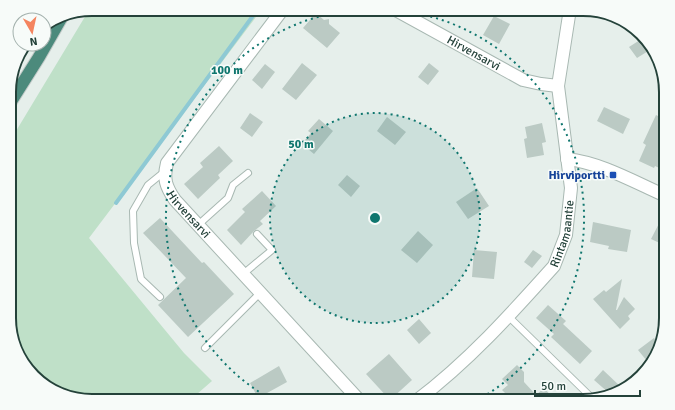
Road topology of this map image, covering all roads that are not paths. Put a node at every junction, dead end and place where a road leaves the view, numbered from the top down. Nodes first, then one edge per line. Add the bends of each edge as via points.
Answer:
1 (278, 16) edge
2 (407, 16) edge
3 (569, 16) edge
4 (58, 24) edge
5 (558, 86) junction
6 (16, 93) edge
7 (567, 159) junction
8 (164, 172) junction
9 (248, 173) dead end
10 (659, 193) edge
11 (198, 225) junction
12 (257, 234) dead end
13 (243, 274) junction
14 (260, 293) junction
15 (160, 298) dead end
16 (508, 316) junction
17 (205, 348) dead end
18 (354, 394) edge
19 (426, 394) edge
20 (587, 394) edge

1 - 8 street via 167,163
2 - 5 street, Hirvensarvi via 523,80
3 - 5 street, Rintamaantie
4 - 6 highway
5 - 7 street, Rintamaantie
7 - 10 street via 603,167
7 - 16 street, Rintamaantie via 570,188 566,235 560,251 554,266
8 - 11 street, Hirvensarvi via 166,187
8 - 15 lane via 148,185 133,211 134,243 141,279
9 - 11 lane via 233,185 228,198
11 - 13 street, Hirvensarvi
12 - 13 lane via 272,250
13 - 14 street, Hirvensarvi
14 - 17 lane
14 - 18 street, Hirvensarvi
16 - 19 street, Rintamaantie via 486,340
16 - 20 lane

